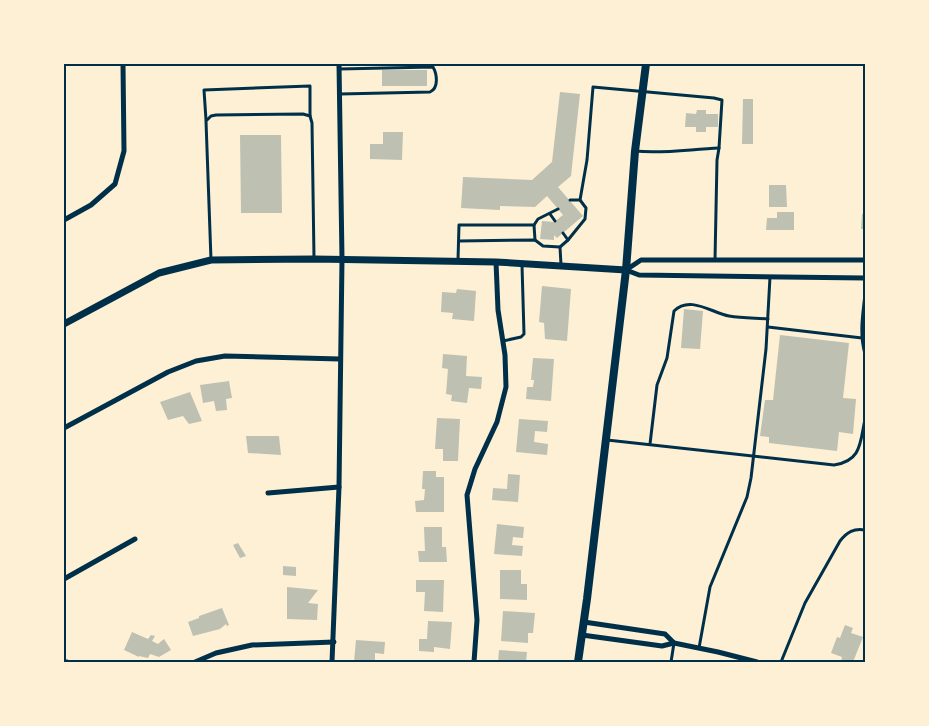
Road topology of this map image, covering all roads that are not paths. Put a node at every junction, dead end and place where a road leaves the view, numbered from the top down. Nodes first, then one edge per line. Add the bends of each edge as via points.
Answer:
1 (123, 64) edge
2 (646, 64) edge
3 (339, 67) edge
4 (643, 92) junction
5 (339, 94) junction
6 (310, 116) junction
7 (206, 121) junction
8 (719, 148) junction
9 (635, 151) junction
10 (570, 200) dead end
11 (580, 200) junction
12 (558, 209) dead end
13 (550, 214) junction
14 (64, 220) edge
15 (555, 222) dead end
16 (534, 225) junction
17 (563, 233) dead end
18 (534, 240) junction
19 (568, 240) junction
20 (459, 241) junction
21 (560, 247) junction
22 (314, 259) junction
23 (342, 259) junction
24 (210, 260) junction
25 (715, 260) junction
26 (865, 260) edge
27 (458, 261) junction
28 (496, 262) junction
29 (522, 264) junction
30 (561, 266) junction
31 (626, 270) junction
32 (770, 276) junction
33 (865, 278) edge
34 (865, 294) edge
35 (768, 319) junction
36 (64, 324) edge
37 (768, 327) junction
38 (862, 338) junction
39 (503, 341) junction
40 (865, 354) edge
41 (340, 359) junction
42 (865, 419) edge
43 (64, 428) edge
44 (606, 440) junction
45 (650, 444) junction
46 (754, 456) junction
47 (339, 487) junction
48 (268, 493) dead end
49 (865, 530) edge
50 (135, 539) dead end
51 (64, 579) edge
52 (584, 622) junction
53 (582, 635) junction
54 (334, 642) junction
55 (674, 643) junction
56 (699, 649) junction
57 (195, 662) edge
58 (332, 662) edge
59 (474, 662) edge
60 (578, 662) edge
61 (671, 662) edge
62 (757, 662) edge
63 (782, 662) edge

1 - 14 street via 124,151 115,184 91,205
2 - 4 main road
3 - 5 street
3 - 5 lane via 433,68 436,87 430,92
4 - 8 lane via 722,100
4 - 9 main road
4 - 11 lane via 593,87
5 - 23 street
6 - 7 lane via 216,114
6 - 7 lane via 310,86 204,90
6 - 22 lane
7 - 24 lane
8 - 9 lane via 655,153
8 - 25 lane
9 - 31 main road
10 - 11 lane
11 - 19 lane via 586,208 585,219
12 - 13 lane
13 - 15 lane
13 - 16 lane
16 - 18 lane
16 - 20 lane via 460,225
17 - 19 lane
18 - 20 lane
18 - 21 lane via 543,246
19 - 21 lane
20 - 27 lane
21 - 30 lane
22 - 23 street
22 - 24 street
23 - 27 street
23 - 41 street
24 - 36 street via 159,273
25 - 26 street
25 - 31 street via 641,260
27 - 28 street
28 - 29 street
28 - 39 street
29 - 30 street
29 - 39 lane via 524,334
30 - 31 street
31 - 32 street via 639,275
31 - 44 main road
32 - 33 street
32 - 35 lane
34 - 38 lane
35 - 37 lane
35 - 45 lane via 720,314 687,304 674,311 668,352 657,385
37 - 38 lane
37 - 46 lane
38 - 40 lane
39 - 59 street via 506,387 497,422 467,495 477,620
41 - 43 street via 225,356 196,361 168,372
41 - 47 street
42 - 46 lane via 858,450 845,464
44 - 45 lane
44 - 52 main road
45 - 46 lane
46 - 56 lane via 747,497 710,587
47 - 48 street
47 - 54 street
49 - 63 lane via 851,531 840,541 805,604
50 - 51 street
52 - 53 main road
52 - 55 street via 665,634
53 - 55 street via 662,646
53 - 60 main road
54 - 57 street via 252,645 216,653
54 - 58 street
55 - 56 street
55 - 61 lane
56 - 62 street

